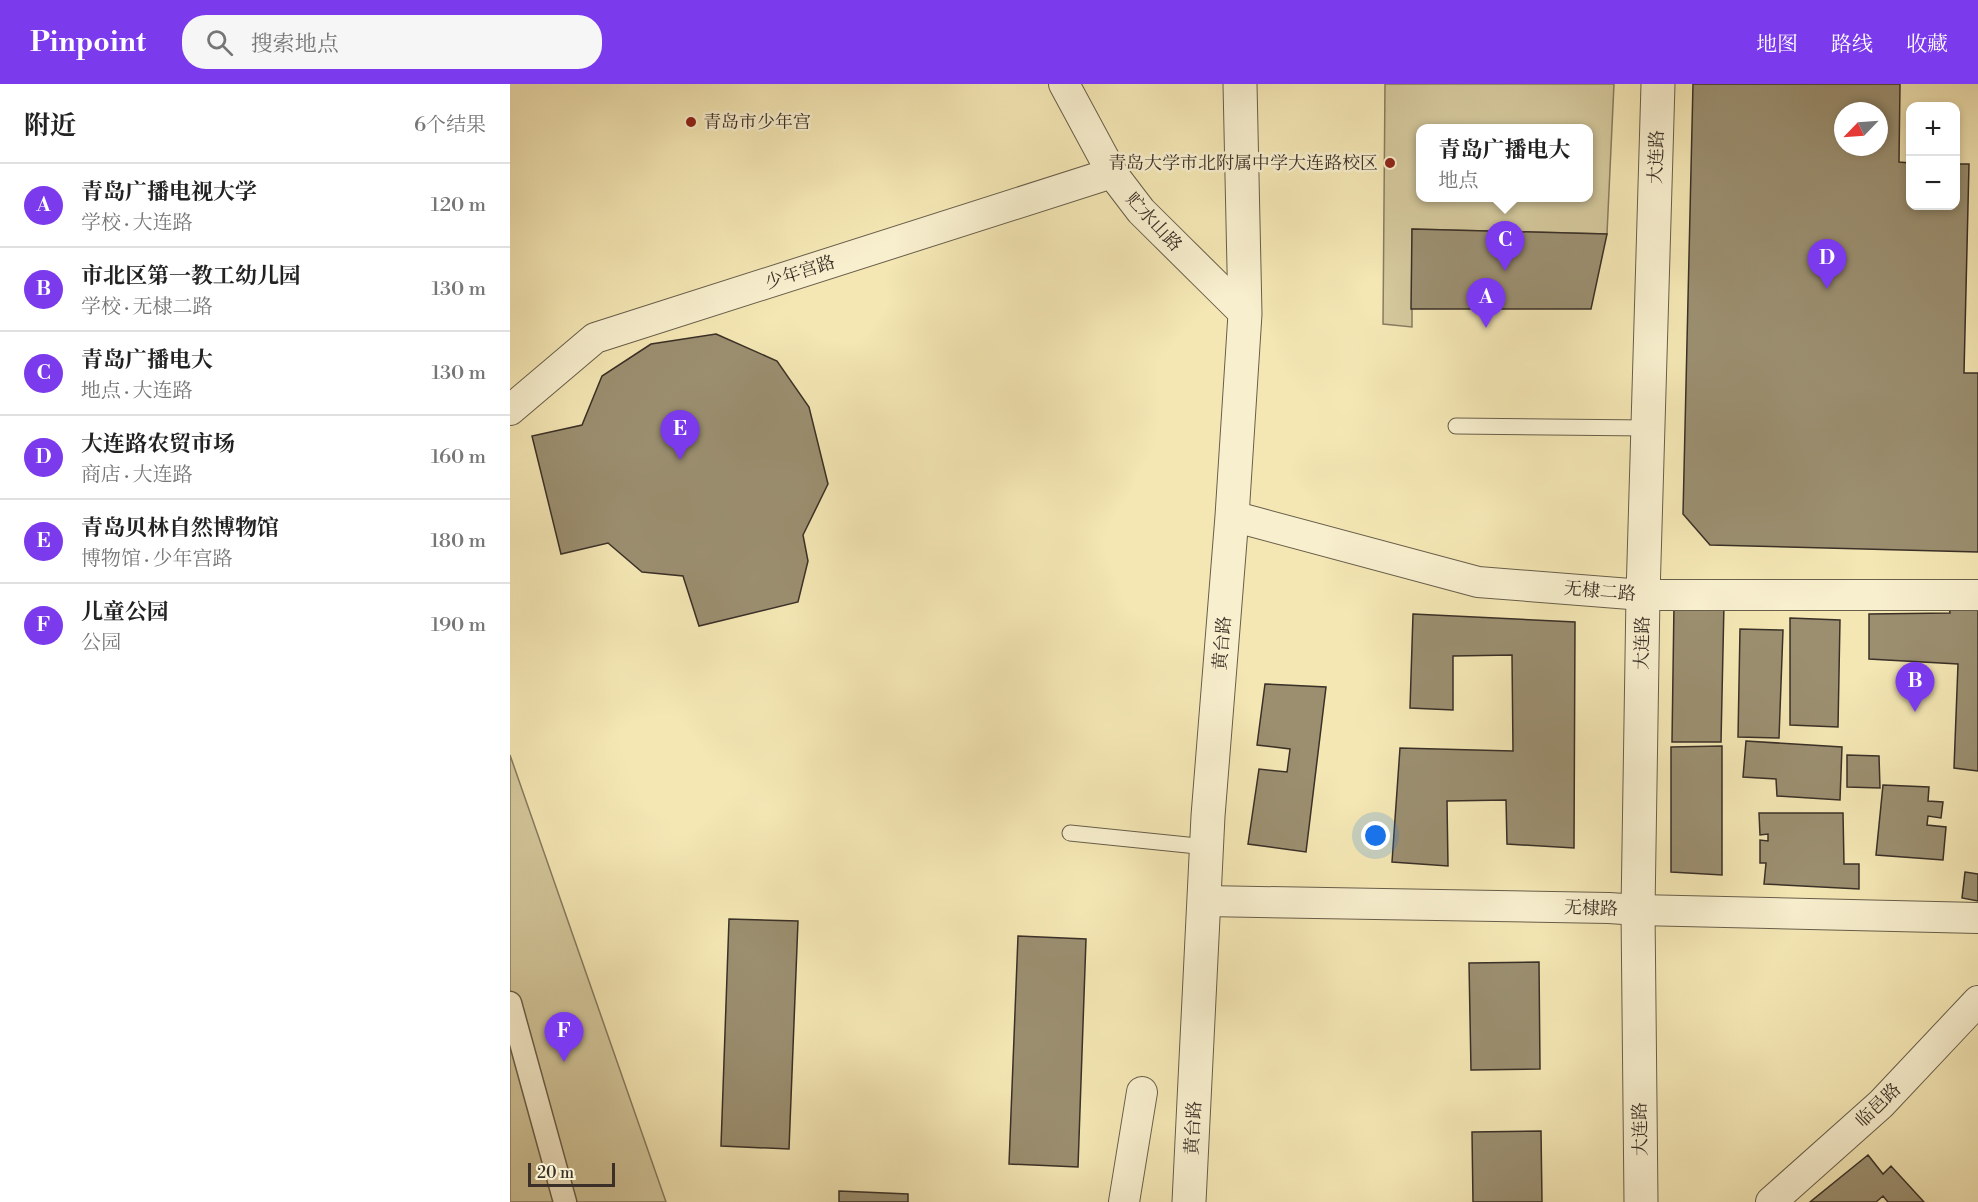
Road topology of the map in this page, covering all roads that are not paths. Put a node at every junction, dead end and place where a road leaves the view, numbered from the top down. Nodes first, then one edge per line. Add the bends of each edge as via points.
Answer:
1 (1064, 84) edge
2 (1240, 84) edge
3 (1658, 84) edge
4 (1112, 173) junction
5 (1245, 314) junction
6 (510, 410) edge
7 (1456, 426) dead end
8 (1647, 428) junction
9 (1232, 516) junction
10 (1643, 595) junction
11 (1978, 595) edge
12 (1070, 833) dead end
13 (1207, 847) junction
14 (1205, 901) junction
15 (1638, 910) junction
16 (1978, 918) edge
17 (1978, 1001) edge
18 (510, 1003) edge
19 (1142, 1092) dead end
20 (565, 1202) edge
21 (1124, 1202) edge
22 (1189, 1202) edge
23 (1641, 1202) edge
24 (1771, 1202) edge

1 - 4 street, 贮水山路
2 - 5 street, 黄台路
3 - 8 street, 大连路
4 - 5 street, 贮水山路 via 1141,211
4 - 6 street, 少年宫路 via 595,338
5 - 9 street, 黄台路
7 - 8 lane
8 - 10 street, 大连路
9 - 10 street, 无棣二路 via 1478,582
9 - 13 street, 黄台路
10 - 11 street, 无棣二路
10 - 15 street, 大连路
12 - 13 lane
13 - 14 street, 黄台路
14 - 15 street, 无棣路
14 - 22 street, 黄台路
15 - 16 street, 无棣路
15 - 23 street, 大连路
17 - 24 street, 临邑路 via 1881,1104
18 - 20 street
19 - 21 street

